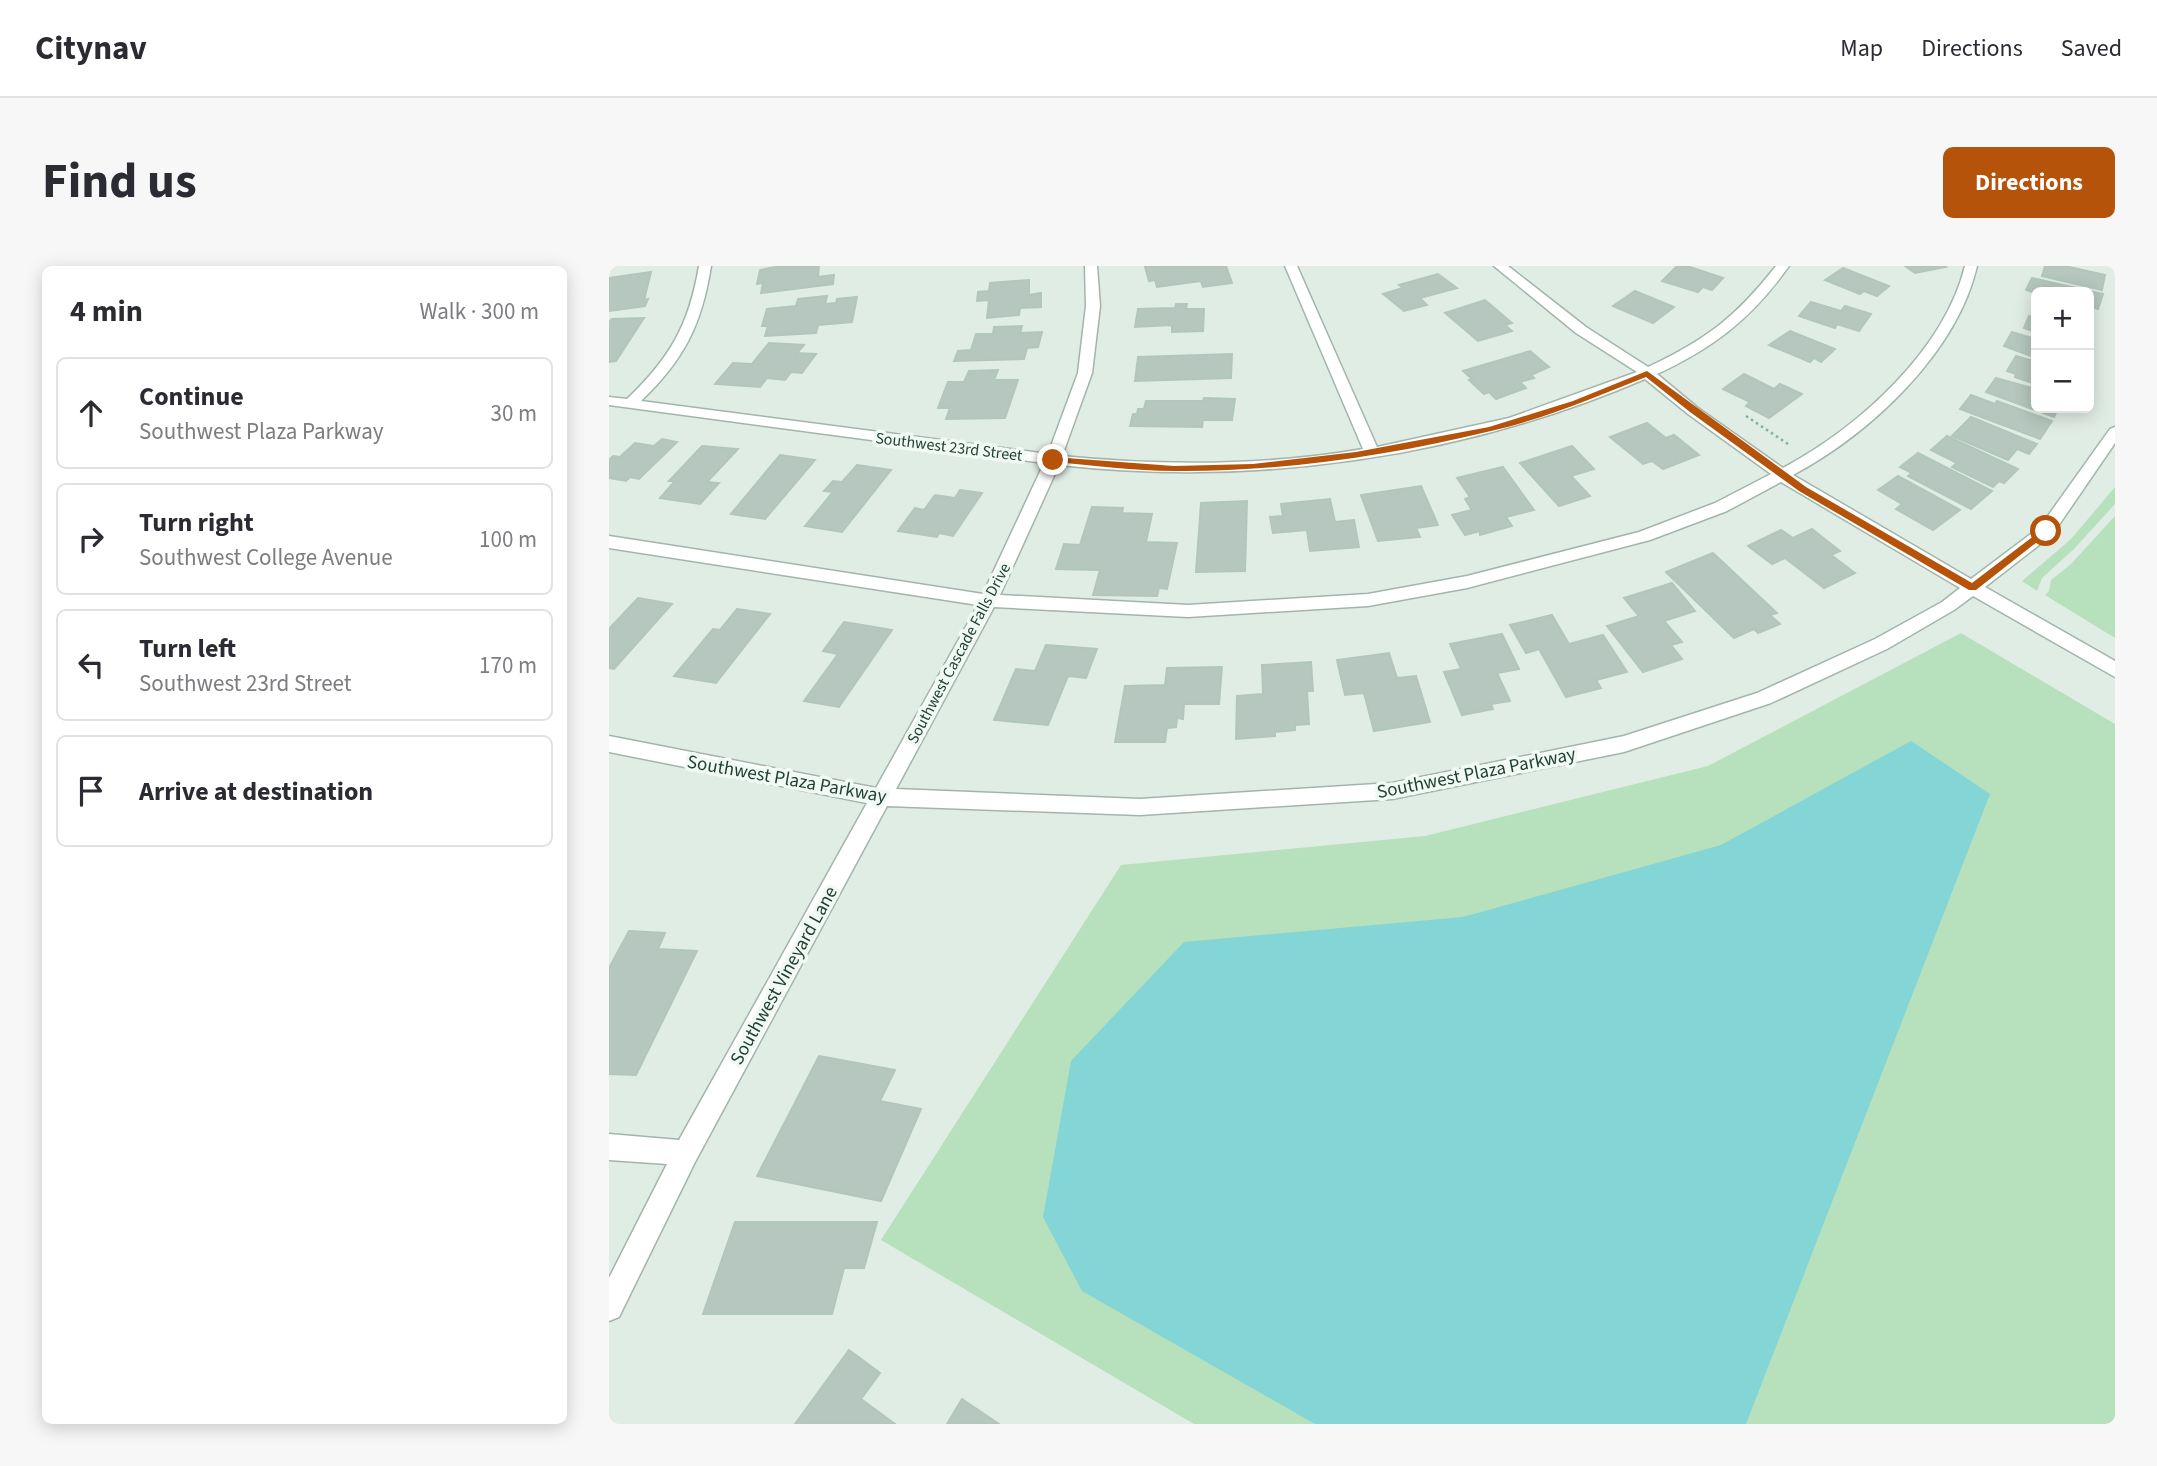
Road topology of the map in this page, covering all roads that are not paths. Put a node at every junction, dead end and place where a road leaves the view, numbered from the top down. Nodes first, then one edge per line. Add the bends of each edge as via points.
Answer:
1 (705, 266) edge
2 (1091, 266) edge
3 (1291, 266) edge
4 (1500, 266) edge
5 (1783, 266) edge
6 (1971, 266) edge
7 (1647, 373) junction
8 (609, 401) edge
9 (630, 404) junction
10 (2115, 432) edge
11 (1372, 452) junction
12 (1053, 460) junction
13 (1782, 475) junction
14 (609, 542) edge
15 (1973, 588) junction
16 (989, 601) junction
17 (2115, 670) edge
18 (609, 744) edge
19 (879, 797) junction
20 (609, 1147) edge
21 (686, 1153) junction
22 (609, 1307) edge

1 - 9 street via 692,326 662,375
2 - 12 street, Southwest Cascade Falls Drive via 1093,306 1086,373
3 - 11 street
4 - 7 street via 1581,330
5 - 7 street, Southwest 23rd Street via 1743,314 1693,350
6 - 13 street via 1966,288 1940,337 1900,387 1845,435
7 - 11 street, Southwest 23rd Street via 1490,429
7 - 13 street
8 - 9 street, Southwest 23rd Street
9 - 12 street, Southwest 23rd Street
10 - 15 street, Southwest Plaza Parkway via 2046,531
11 - 12 street, Southwest 23rd Street via 1253,466 1174,468
12 - 16 street, Southwest Cascade Falls Drive
13 - 15 street
13 - 16 street via 1721,507 1644,536 1467,582 1368,600 1188,611
14 - 16 street
15 - 17 street
15 - 19 street, Southwest Plaza Parkway via 1881,644 1764,698 1624,744 1392,791 1140,807
16 - 19 street, Southwest Cascade Falls Drive
18 - 19 street, Southwest Plaza Parkway
19 - 21 street, Southwest Vineyard Lane
20 - 21 street
21 - 22 street, Southwest Vineyard Lane

